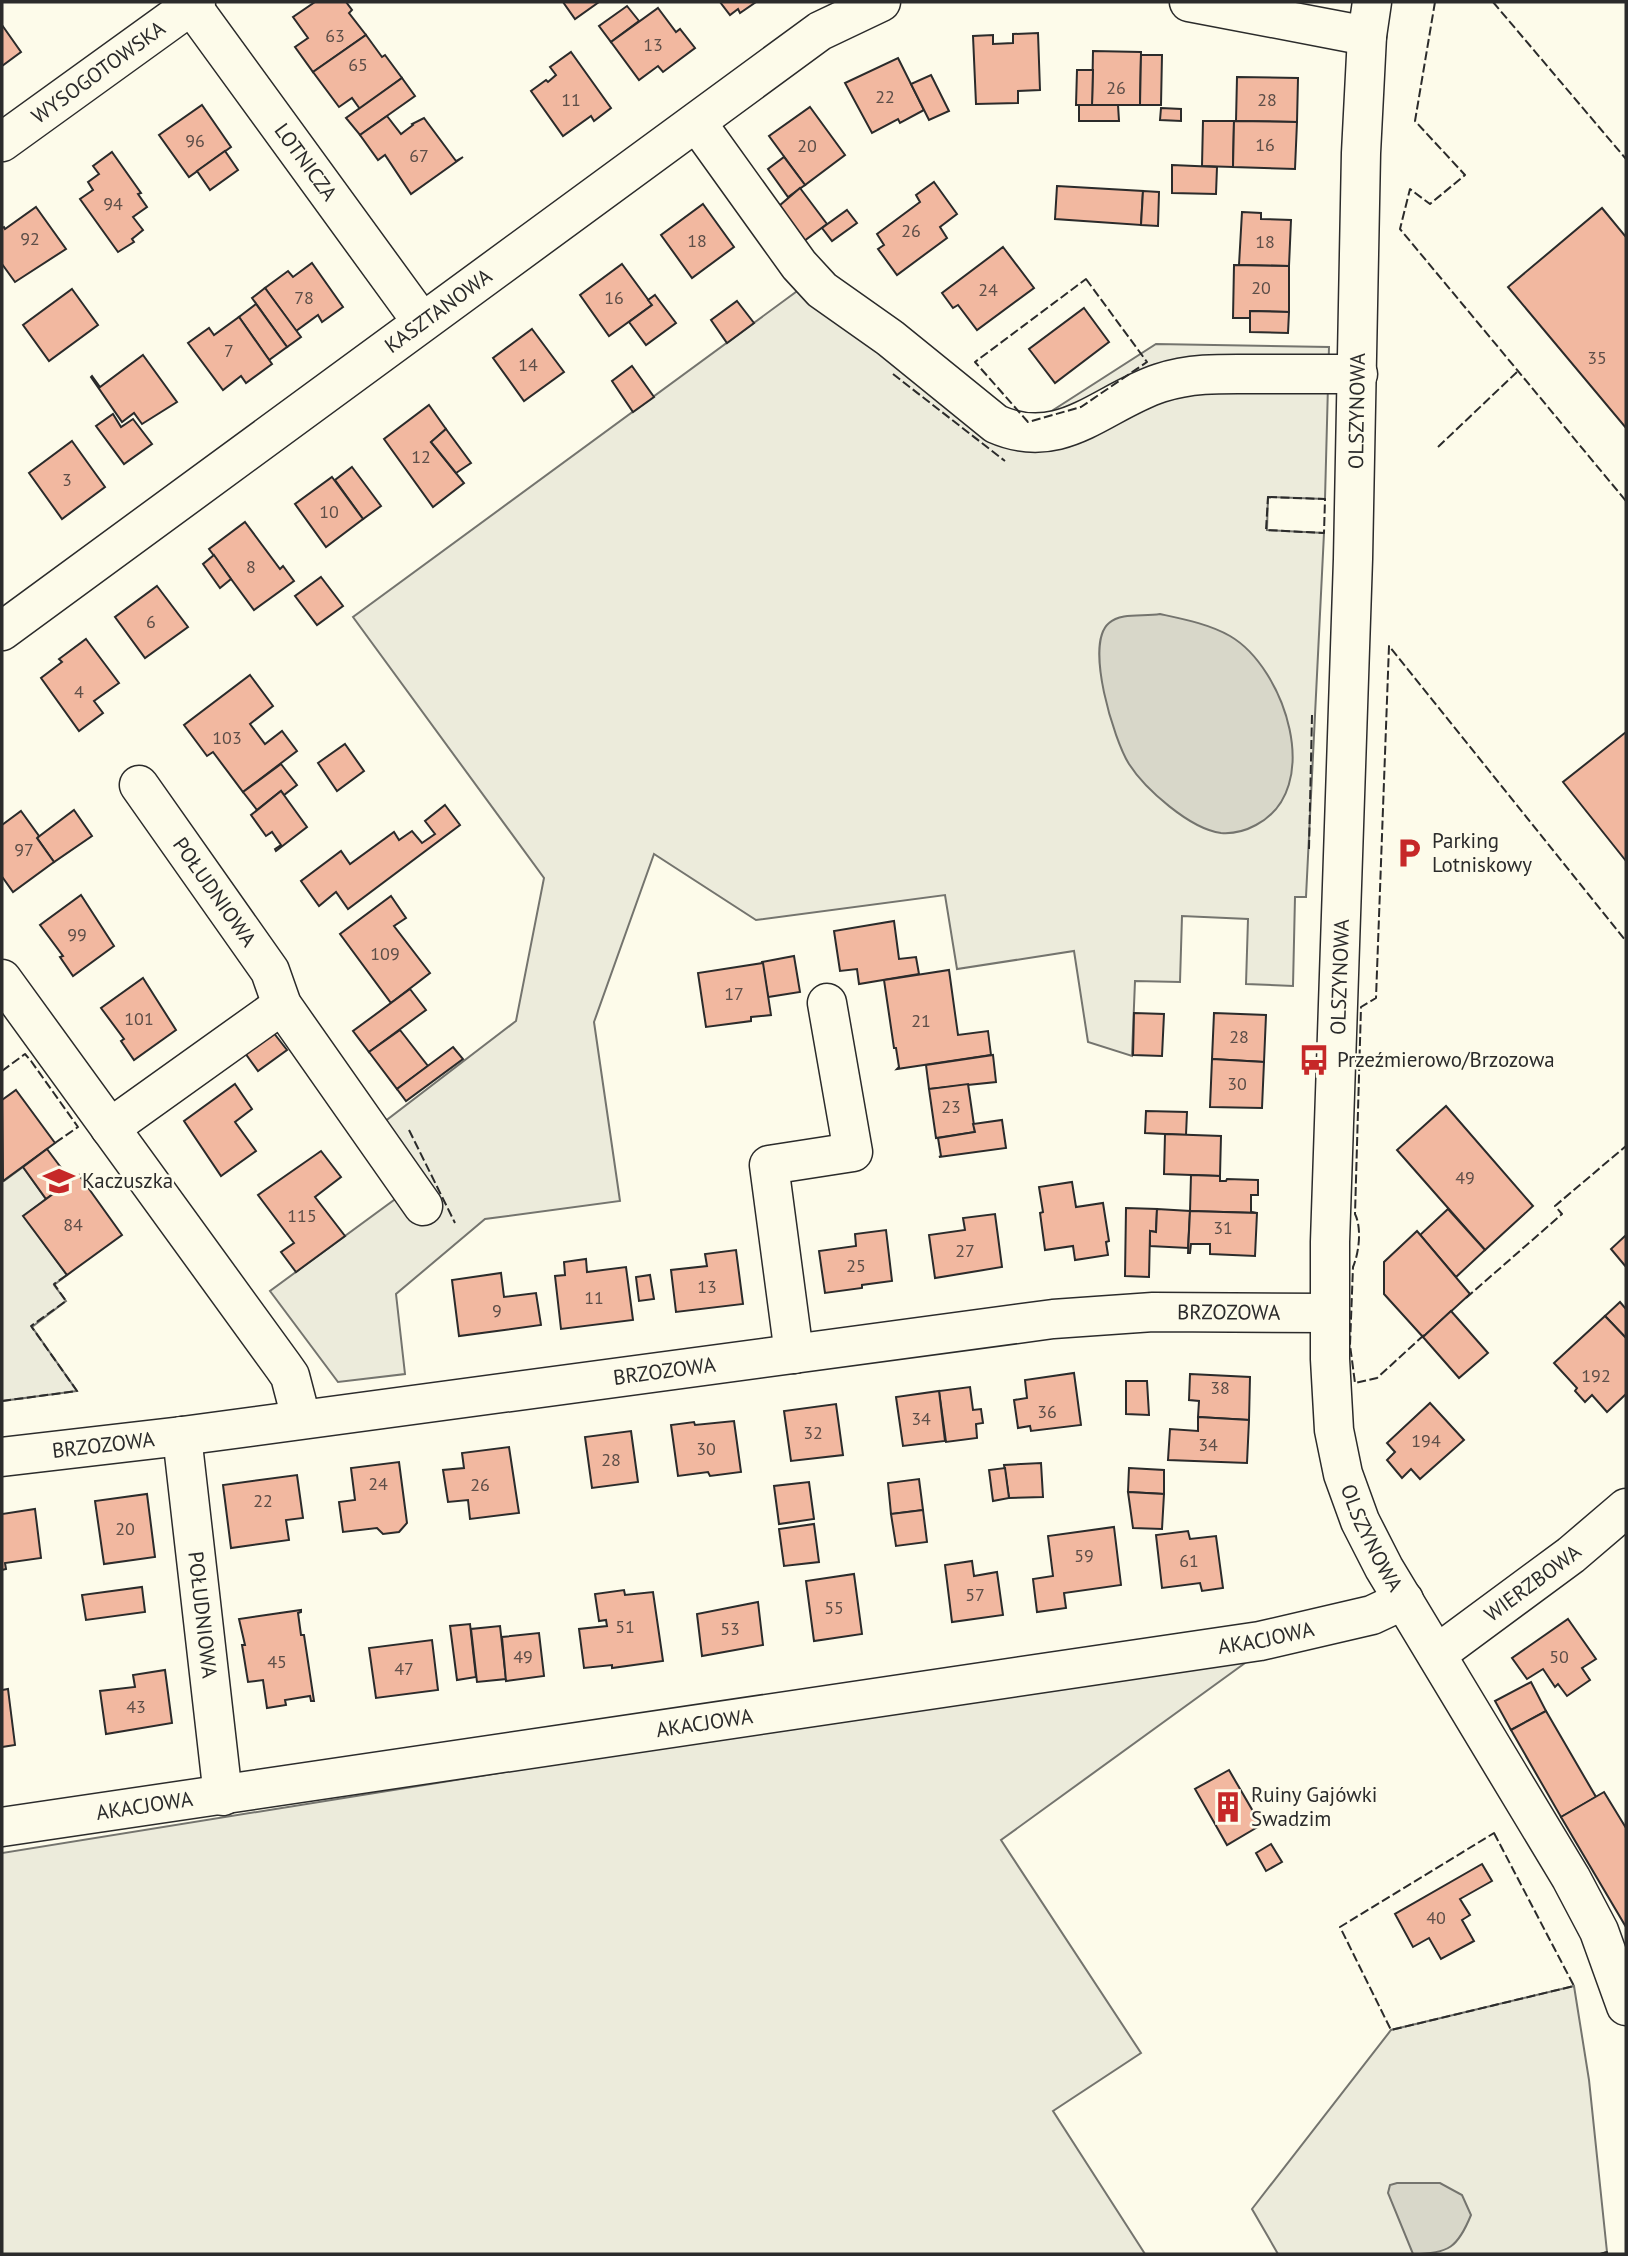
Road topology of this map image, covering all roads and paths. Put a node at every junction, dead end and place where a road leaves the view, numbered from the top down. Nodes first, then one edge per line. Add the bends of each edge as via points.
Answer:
1 (881, 2) edge
2 (1189, 2) edge
3 (192, 3) edge
4 (1369, 19) edge
5 (697, 123) junction
6 (2, 142) edge
7 (422, 323) junction
8 (1358, 374) junction
9 (2, 631) edge
10 (139, 785) dead end
11 (2, 979) edge
12 (827, 1003) dead end
13 (282, 1005) junction
14 (110, 1128) junction
15 (423, 1206) dead end
16 (1329, 1314) junction
17 (794, 1354) junction
18 (301, 1418) junction
19 (181, 1436) junction
20 (2, 1457) edge
21 (1626, 1508) edge
22 (1404, 1601) junction
23 (1437, 1654) junction
24 (223, 1796) junction
25 (2, 1827) edge
26 (1626, 2006) edge

1 - 5 street, KASZTANOWA via 820,32
2 - 4 street
3 - 6 street, WYSOGOTOWSKA
3 - 7 street, LOTNICZA
4 - 8 street, OLSZYNOWA via 1361,153
5 - 7 street, KASZTANOWA
5 - 8 street via 799,265 822,289 1007,429 1042,434 1064,429 1158,384 1195,374
7 - 9 street, KASZTANOWA
8 - 16 street, OLSZYNOWA
10 - 13 street, POŁUDNIOWA via 270,971
11 - 14 street
12 - 17 street via 853,1152 769,1165
13 - 14 street
13 - 15 street, POŁUDNIOWA
14 - 18 street via 290,1376
16 - 17 street, BRZOZOWA via 1153,1312 1053,1319
16 - 22 street, OLSZYNOWA via 1334,1430 1343,1474 1360,1521
17 - 18 street, BRZOZOWA
18 - 19 street, BRZOZOWA
19 - 20 street, BRZOZOWA
19 - 24 street, POŁUDNIOWA
21 - 23 street, WIERZBOWA via 1572,1555
22 - 23 street, OLSZYNOWA
22 - 24 street, AKACJOWA via 1372,1615 1260,1641
23 - 26 street, OLSZYNOWA via 1571,1878 1599,1931
24 - 25 street, AKACJOWA

